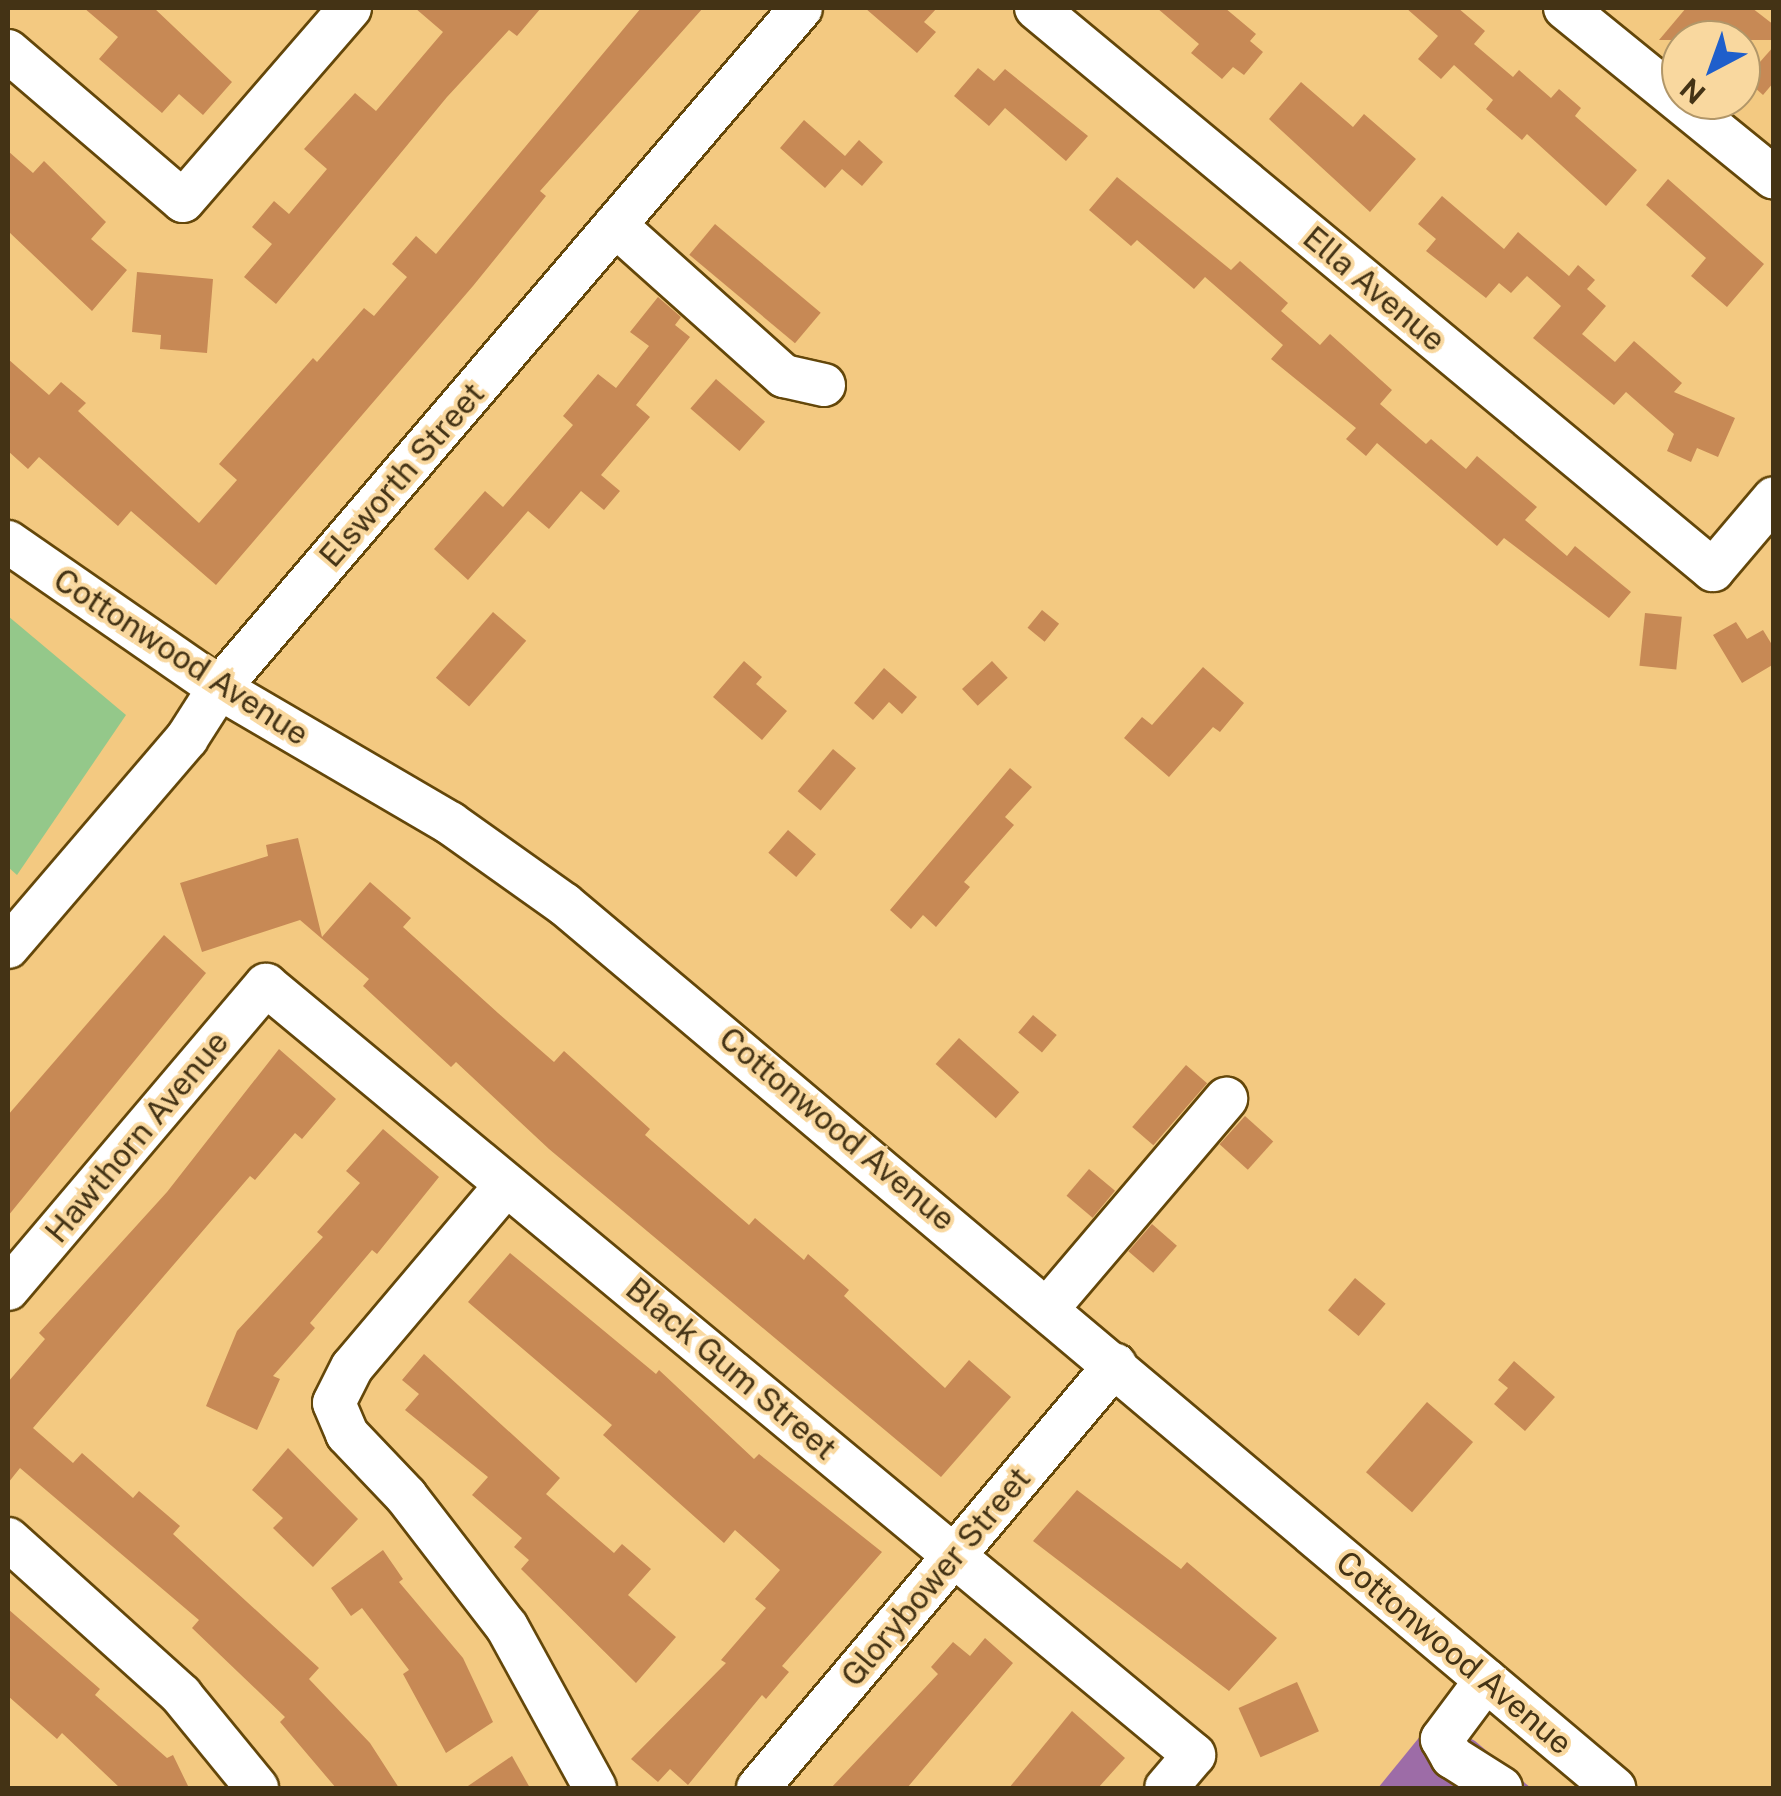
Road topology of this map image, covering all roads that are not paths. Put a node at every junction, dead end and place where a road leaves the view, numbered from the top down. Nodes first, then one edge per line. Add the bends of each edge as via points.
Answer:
1 (350, 8) edge
2 (801, 8) edge
3 (1036, 8) edge
4 (1566, 8) edge
5 (8, 51) edge
6 (1774, 178) edge
7 (616, 225) junction
8 (824, 385) dead end
9 (1774, 498) edge
10 (8, 542) edge
11 (220, 688) junction
12 (12, 934) edge
13 (266, 984) joint
14 (1226, 1100) dead end
15 (506, 1185) junction
16 (8, 1289) edge
17 (1048, 1308) junction
18 (1115, 1365) junction
19 (8, 1539) edge
20 (954, 1554) junction
21 (1486, 1680) junction
22 (256, 1788) edge
23 (596, 1788) edge
24 (758, 1788) edge
25 (1166, 1788) edge
26 (1501, 1788) edge
27 (1614, 1788) edge

1 - 5 street via 184,201
2 - 7 street, Elsworth Street
3 - 9 street, Ella Avenue via 1713,570
4 - 6 street
7 - 8 street via 766,362 799,382
7 - 11 street, Elsworth Street
10 - 11 street, Cottonwood Avenue
11 - 12 street, Elsworth Street via 186,738
11 - 17 street, Cottonwood Avenue via 450,822 564,904
13 - 15 street, Black Gum Street
13 - 16 street, Hawthorn Avenue
14 - 17 street
15 - 20 street, Black Gum Street
15 - 23 street via 352,1367 334,1403 347,1434 406,1496 507,1627
17 - 18 street, Cottonwood Avenue
18 - 20 street, Glorybower Street
18 - 21 street, Cottonwood Avenue
19 - 22 street via 182,1695
20 - 24 street, Glorybower Street
20 - 25 street, Black Gum Street via 1194,1755
21 - 26 street via 1442,1740 1452,1757
21 - 27 street, Cottonwood Avenue

